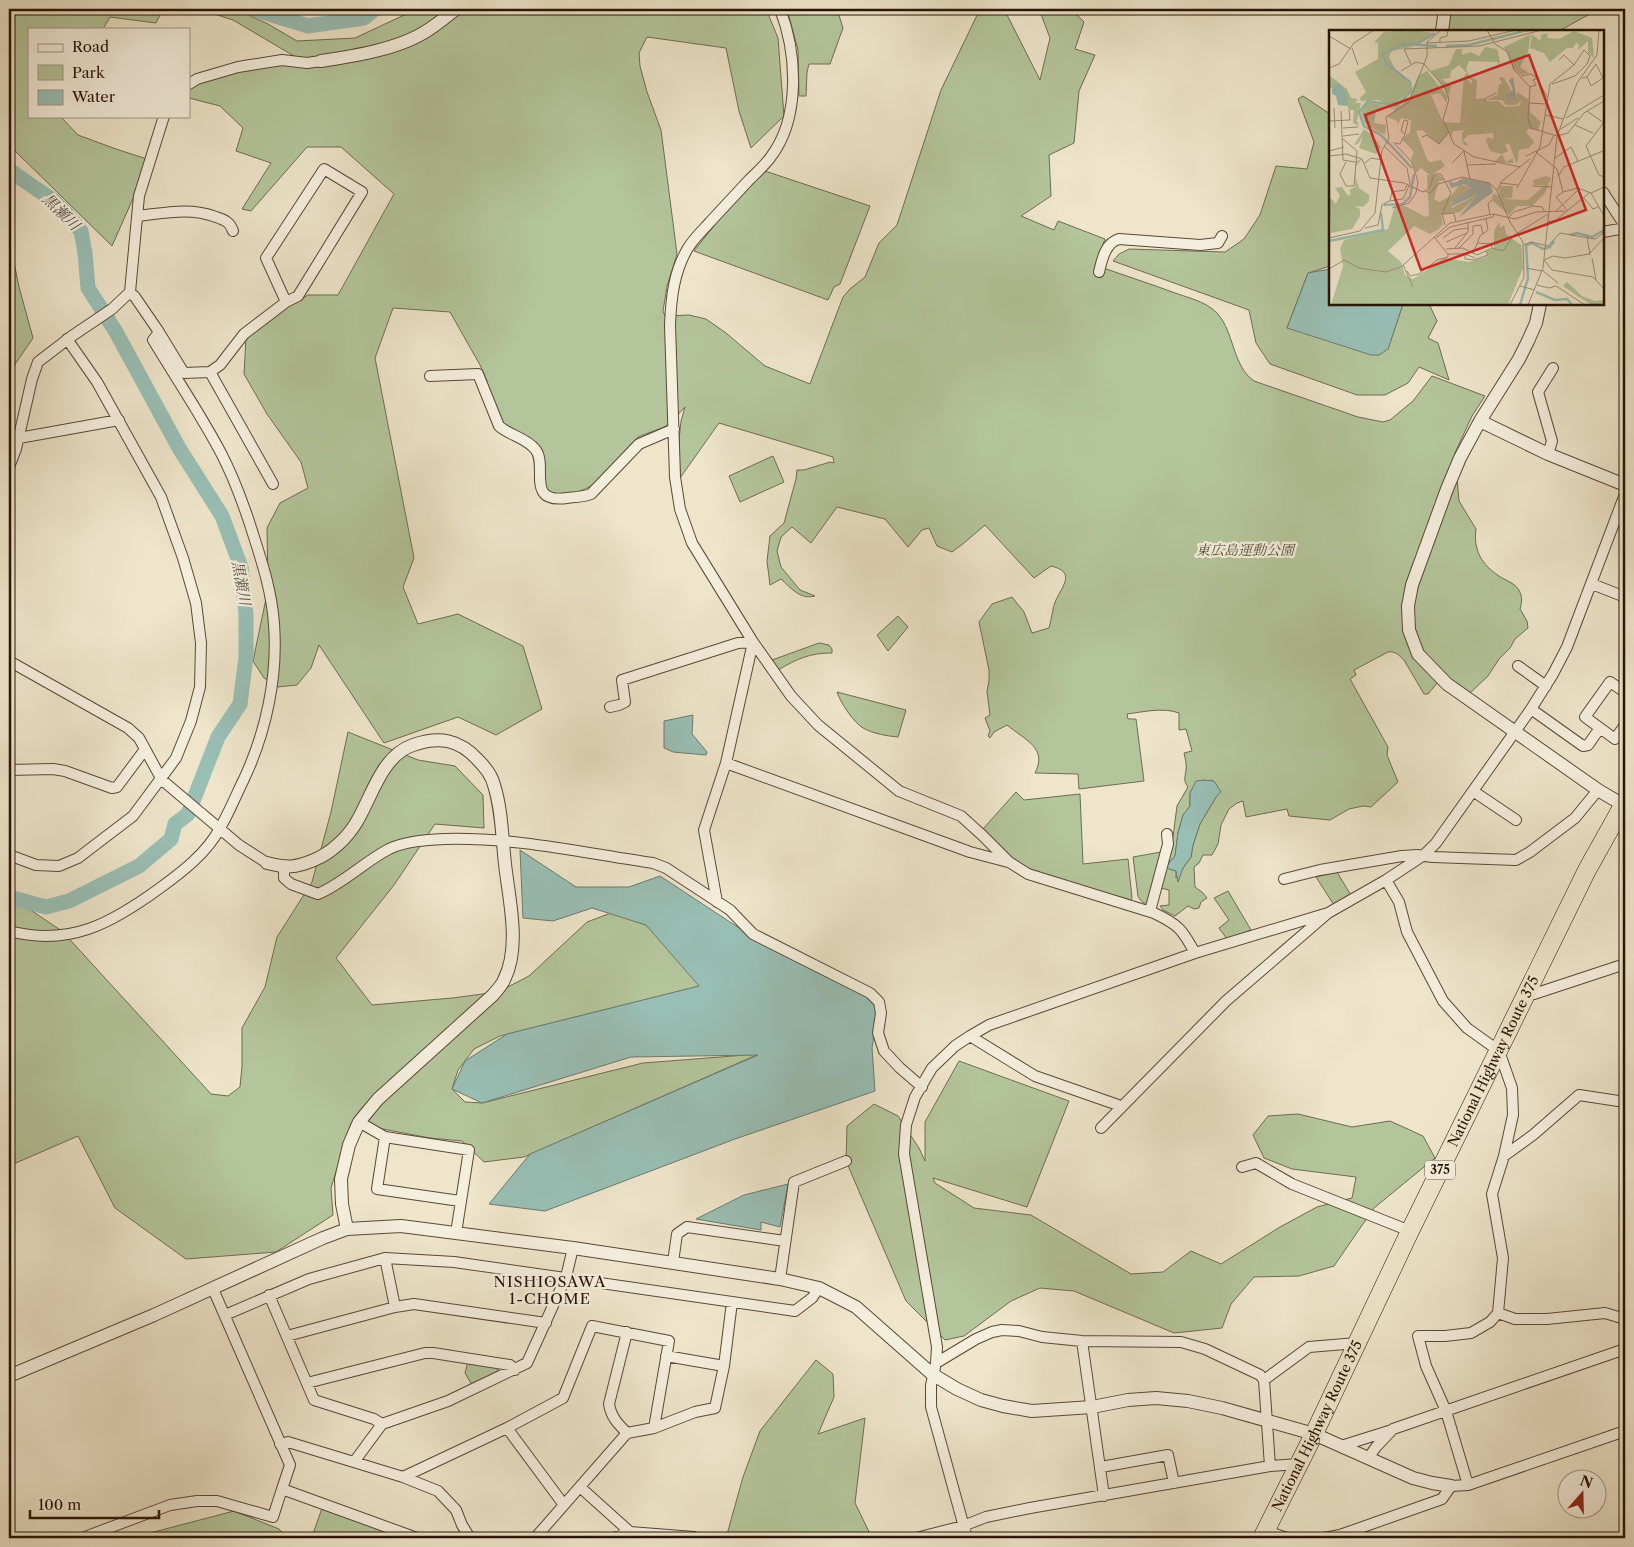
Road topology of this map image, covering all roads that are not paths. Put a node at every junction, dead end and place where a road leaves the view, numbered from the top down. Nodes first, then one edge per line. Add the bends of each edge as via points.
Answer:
1 (456, 9) edge
2 (780, 9) edge
3 (1445, 9) edge
4 (1442, 30) edge
5 (320, 61) joint
6 (190, 84) edge
7 (163, 118) edge
8 (1604, 194) edge
9 (138, 216) junction
10 (1625, 227) edge
11 (234, 231) dead end
12 (1604, 232) edge
13 (1222, 236) dead end
14 (1099, 272) dead end
15 (128, 294) junction
16 (286, 302) junction
17 (1540, 305) edge
18 (159, 332) junction
19 (69, 337) junction
20 (1553, 368) dead end
21 (210, 372) junction
22 (430, 376) dead end
23 (119, 420) junction
24 (1480, 421) junction
25 (674, 429) junction
26 (19, 438) junction
27 (11, 453) edge
28 (1548, 454) junction
29 (9, 468) edge
30 (273, 484) dead end
31 (1625, 485) edge
32 (1625, 494) edge
33 (1592, 584) junction
34 (1625, 597) edge
35 (753, 642) junction
36 (9, 661) edge
37 (1518, 666) dead end
38 (1546, 686) junction
39 (1625, 692) edge
40 (610, 708) dead end
41 (1531, 709) junction
42 (1625, 725) edge
43 (1600, 728) junction
44 (1515, 731) junction
45 (144, 752) dead end
46 (726, 763) junction
47 (9, 770) edge
48 (162, 780) junction
49 (1598, 790) junction
50 (1473, 791) junction
51 (1624, 804) edge
52 (1516, 820) dead end
53 (218, 828) junction
54 (1167, 834) dead end
55 (503, 841) junction
56 (9, 855) edge
57 (1424, 855) junction
58 (1009, 862) junction
59 (267, 863) joint
60 (284, 867) junction
61 (1284, 879) dead end
62 (1386, 880) junction
63 (717, 902) junction
64 (1150, 911) junction
65 (1328, 913) junction
66 (9, 931) edge
67 (1195, 953) junction
68 (1625, 964) edge
69 (1528, 992) junction
70 (970, 1036) junction
71 (1498, 1051) junction
72 (922, 1087) junction
73 (1625, 1102) edge
74 (1122, 1108) junction
75 (360, 1122) junction
76 (1101, 1128) dead end
77 (385, 1137) junction
78 (1504, 1156) junction
79 (846, 1161) dead end
80 (1242, 1168) dead end
81 (460, 1201) junction
82 (347, 1229) junction
83 (1410, 1231) junction
84 (456, 1232) junction
85 (785, 1241) junction
86 (573, 1248) junction
87 (385, 1258) junction
88 (673, 1262) junction
89 (566, 1278) junction
90 (780, 1278) junction
91 (819, 1288) junction
92 (213, 1289) junction
93 (270, 1295) junction
94 (732, 1302) junction
95 (395, 1308) junction
96 (1498, 1313) junction
97 (225, 1315) junction
98 (1625, 1319) edge
99 (546, 1323) junction
100 (626, 1332) junction
101 (287, 1336) junction
102 (1082, 1341) junction
103 (1357, 1343) junction
104 (1625, 1350) edge
105 (666, 1356) junction
106 (724, 1366) junction
107 (934, 1369) junction
108 (515, 1370) junction
109 (9, 1376) edge
110 (1264, 1380) junction
111 (307, 1383) junction
112 (1092, 1407) junction
113 (1446, 1411) junction
114 (1268, 1422) junction
115 (382, 1424) junction
116 (507, 1428) junction
117 (654, 1428) junction
118 (1393, 1429) junction
119 (1625, 1431) edge
120 (627, 1433) junction
121 (1314, 1434) junction
122 (280, 1444) junction
123 (1341, 1446) junction
124 (1369, 1457) junction
125 (354, 1462) junction
126 (1299, 1464) junction
127 (1270, 1466) junction
128 (1101, 1467) junction
129 (403, 1477) junction
130 (1174, 1483) junction
131 (1468, 1485) junction
132 (1451, 1486) junction
133 (580, 1487) junction
134 (282, 1489) junction
135 (1104, 1496) junction
136 (564, 1505) junction
137 (963, 1526) junction
138 (627, 1529) junction
139 (1264, 1535) edge
140 (82, 1538) edge
141 (417, 1538) edge
142 (470, 1538) edge
143 (535, 1538) edge
144 (614, 1538) edge
145 (694, 1538) edge
146 (916, 1538) edge
147 (967, 1538) edge
148 (1287, 1538) edge
149 (1324, 1538) edge

1 - 5 street via 427,31 396,45
2 - 25 street via 793,68 792,97 785,132 770,158 688,248 679,268 671,300 670,325
3 - 4 street
5 - 6 street via 282,60 238,67
7 - 9 street via 139,196
8 - 10 street
9 - 11 street via 200,211 226,220
9 - 15 street
10 - 12 street
13 - 14 street via 1218,243 1200,245 1114,240 1102,259
15 - 18 street via 135,297
15 - 19 street via 112,309
16 - 16 street via 298,296 362,192 324,169 266,258
16 - 21 street via 244,334 220,365
17 - 24 street via 1536,322 1519,359
18 - 21 street via 184,373
18 - 53 street via 153,340 222,454 244,504 265,572 274,624 274,667 267,716 252,761
19 - 23 street
19 - 26 street via 34,369
20 - 28 street via 1538,392 1552,441
21 - 30 street
22 - 25 street via 478,374 499,426 537,451 543,491 557,500 590,494 639,444
23 - 26 street
23 - 48 street via 161,497 196,602 201,643 200,687 191,721 176,758
24 - 28 street
24 - 44 street via 1460,458 1420,560 1410,596 1409,630 1418,654 1438,676
25 - 35 street via 675,477 680,509 692,544
26 - 27 street
27 - 29 street
28 - 31 street
32 - 33 street
33 - 34 street
33 - 38 street via 1568,647
35 - 40 street via 738,643 622,680 625,702
35 - 46 street
35 - 58 street via 791,696 818,725 899,791 961,816
36 - 48 street via 128,728 142,743
37 - 38 street
38 - 41 street
39 - 43 street via 1610,682 1585,718
41 - 43 street via 1583,746
41 - 44 street
42 - 43 street via 1615,739
44 - 49 street
44 - 50 street
45 - 47 street via 117,787 112,788 65,771
46 - 58 street via 970,852
46 - 63 street via 704,830
48 - 53 street
48 - 56 street via 133,816 78,858 59,866 36,865
49 - 51 street
49 - 57 street via 1575,818 1516,860
50 - 52 street
50 - 57 street
51 - 69 highway, National Highway Route 375 / 375 via 1587,870
53 - 59 street
53 - 66 street via 202,852 166,883 105,923 81,932 54,936 32,937
54 - 64 street via 1168,844
55 - 60 street via 472,838 418,840 389,849 318,894 290,884 284,878
55 - 60 street via 494,785 484,765 469,750 453,742 434,740 412,746 396,756 384,770 355,824 338,844 322,857 299,866
55 - 63 street via 653,863
55 - 75 street via 513,934 512,955 504,982 378,1099
57 - 61 street via 1320,870
57 - 62 street
58 - 64 street via 1028,874
59 - 60 street
62 - 65 street
62 - 71 street via 1399,902 1407,932 1443,1001 1468,1028
63 - 72 street via 730,910 753,934 870,993 879,1002 882,1013 878,1033 884,1051
64 - 67 street via 1173,922 1185,934
65 - 67 street
65 - 74 street via 1226,1001
67 - 70 street via 989,1025
68 - 69 street via 1534,994
69 - 71 highway, National Highway Route 375 / 375
70 - 72 street via 932,1068
70 - 74 street via 1035,1076
71 - 78 street via 1512,1088 1513,1115
71 - 83 highway, National Highway Route 375 / 375
72 - 107 street via 915,1097 906,1125 904,1154 937,1347
73 - 78 street via 1579,1095
74 - 76 street
75 - 77 street
75 - 82 street via 349,1145 341,1178
77 - 81 street via 469,1150
77 - 81 street via 377,1190
78 - 96 street via 1492,1194 1503,1258
79 - 85 street via 794,1182
80 - 83 street via 1256,1163 1292,1184
81 - 84 street
82 - 84 street via 400,1226
82 - 92 street
83 - 103 highway, National Highway Route 375 / 375
84 - 86 street
85 - 88 street via 687,1227 677,1234
85 - 90 street
86 - 88 street
86 - 89 street
87 - 89 street via 454,1262
87 - 93 street via 309,1278
87 - 95 street
88 - 90 street
89 - 94 street
89 - 99 street
90 - 91 street
91 - 94 street via 795,1311
91 - 107 street via 856,1307
92 - 97 street
92 - 109 street
93 - 97 street
93 - 101 street
94 - 106 street
95 - 99 street via 414,1304
95 - 101 street
96 - 98 street via 1515,1319 1606,1313
96 - 113 street via 1471,1333 1418,1336 1426,1366
97 - 122 street
99 - 108 street via 527,1363
100 - 105 street via 669,1340
100 - 116 street via 592,1326 563,1398
100 - 120 street via 609,1404 615,1422
101 - 111 street
102 - 107 street via 1002,1330 976,1340
102 - 110 street via 1181,1342 1260,1375
102 - 112 street
103 - 110 street via 1309,1347
103 - 121 highway, National Highway Route 375 / 375
104 - 113 street
105 - 106 street
105 - 117 street
106 - 117 street via 715,1408
107 - 112 street via 957,1390 1003,1406 1032,1411
107 - 137 street via 931,1407
108 - 111 street via 510,1365 425,1353
108 - 115 street via 448,1401
110 - 114 street
111 - 115 street via 314,1400
112 - 114 street via 1156,1398 1222,1408
112 - 128 street
113 - 118 street
113 - 131 street
114 - 121 street
114 - 127 street
115 - 125 street
116 - 129 street
116 - 136 street
117 - 120 street
118 - 123 street
118 - 124 street
119 - 131 street
120 - 133 street
121 - 123 street
121 - 126 highway, National Highway Route 375 / 375
122 - 125 street via 288,1442
122 - 134 street via 290,1465
123 - 124 street
124 - 132 street via 1413,1478
125 - 129 street
126 - 127 street
126 - 139 highway, National Highway Route 375 / 375
127 - 130 street
128 - 130 street via 1168,1455
128 - 135 street
129 - 142 street via 438,1490 456,1510
130 - 135 street
131 - 132 street
132 - 149 street via 1442,1499
133 - 136 street
133 - 138 street
134 - 140 street via 273,1516 217,1501 197,1501 170,1505
134 - 141 street
135 - 137 street via 986,1517
136 - 143 street
137 - 146 street
137 - 147 street
138 - 144 street
138 - 145 street via 630,1532
139 - 148 street

